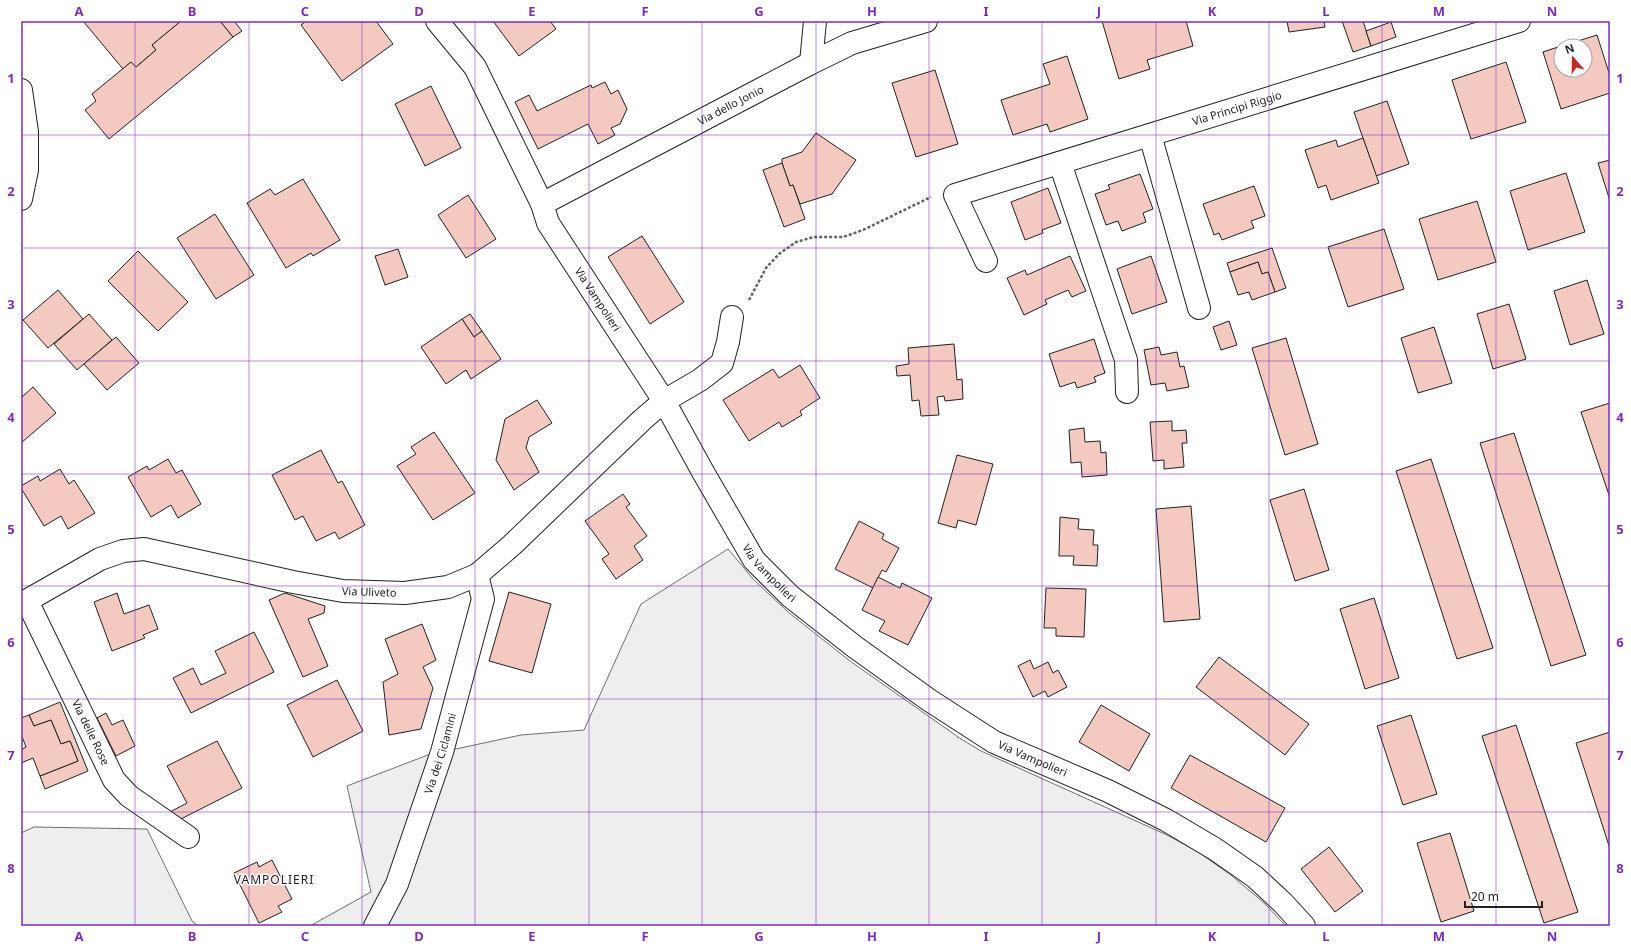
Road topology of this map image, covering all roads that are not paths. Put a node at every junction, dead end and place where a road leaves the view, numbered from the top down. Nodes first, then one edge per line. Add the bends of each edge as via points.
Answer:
1 (438, 21) edge
2 (815, 21) edge
3 (926, 21) edge
4 (1519, 21) edge
5 (811, 63) junction
6 (21, 90) edge
7 (1150, 135) junction
8 (1060, 163) junction
9 (21, 199) edge
10 (542, 204) junction
11 (986, 261) dead end
12 (1199, 308) dead end
13 (732, 317) road end
14 (1127, 392) dead end
15 (664, 401) junction
16 (477, 575) junction
17 (24, 603) edge
18 (188, 837) dead end
19 (375, 926) edge
20 (1304, 926) edge

1 - 10 street, Via Vampolieri via 474,67
2 - 5 street
3 - 5 street, Via dello Jonio via 852,44
4 - 7 street, Via Principi Riggio
5 - 10 street, Via dello Jonio
6 - 9 street via 27,132 28,170
7 - 8 street, Via Principi Riggio
7 - 12 street
8 - 11 street, Via Principi Riggio via 955,195
8 - 14 street via 1126,360
10 - 15 street, Via Vampolieri via 548,223
13 - 15 street, Via Uliveto via 722,363 700,380
15 - 16 street, Via Uliveto
15 - 20 street, Via Vampolieri via 754,560 790,596 861,652 994,742 1108,791 1215,848 1255,877
16 - 17 street, Via Uliveto via 448,587 404,593 343,591 144,549 124,551 100,559
16 - 19 street, Via dei Ciclamini via 483,598 442,752 397,884
17 - 18 street, Via delle Rose via 114,780 129,796

